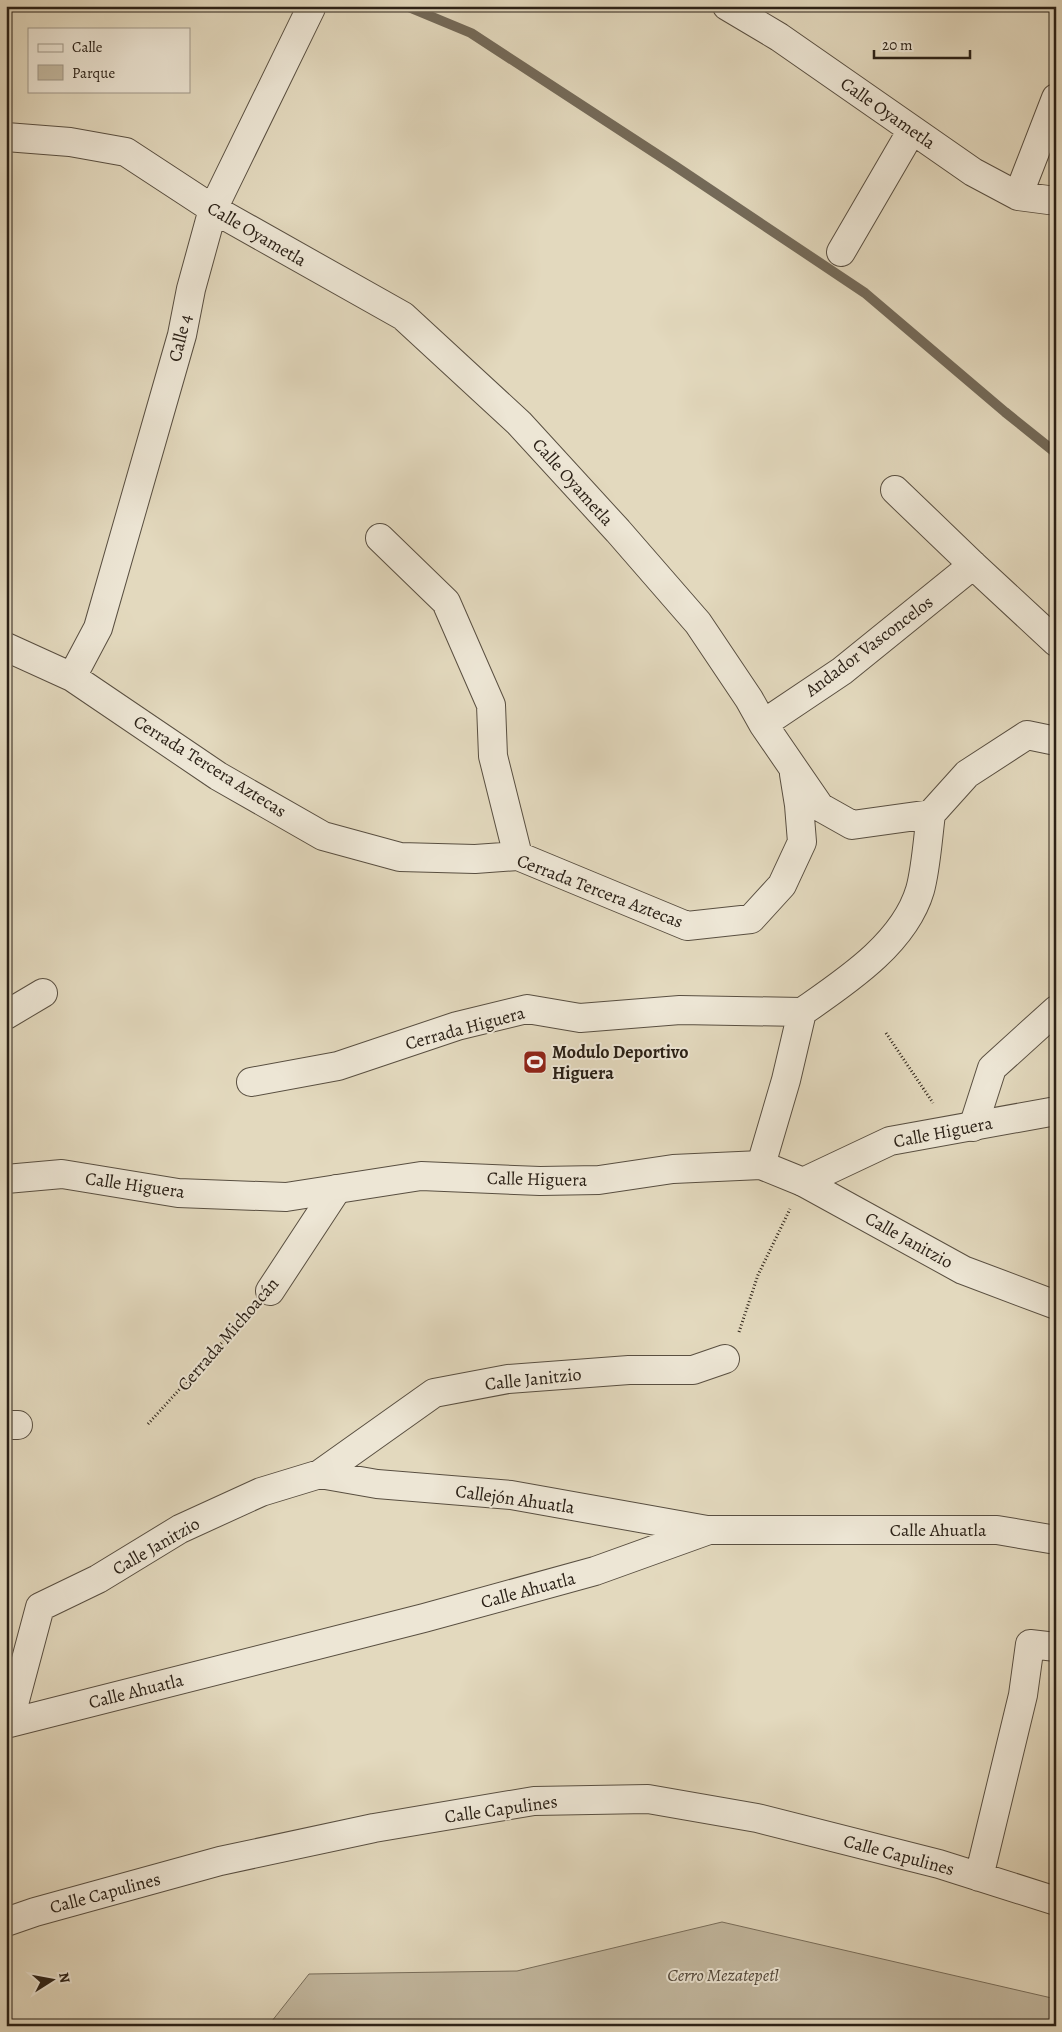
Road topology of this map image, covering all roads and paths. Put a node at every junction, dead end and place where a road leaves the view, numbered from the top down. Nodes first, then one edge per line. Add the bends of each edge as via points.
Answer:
1 (727, 6) edge
2 (311, 8) dead end
3 (1056, 98) edge
4 (912, 130) junction
5 (6, 137) edge
6 (1018, 196) junction
7 (1056, 202) edge
8 (213, 209) junction
9 (841, 252) dead end
10 (895, 490) dead end
11 (380, 538) dead end
12 (972, 566) junction
13 (1056, 642) edge
14 (10, 651) edge
15 (72, 677) junction
16 (763, 724) junction
17 (1056, 740) edge
18 (793, 768) junction
19 (931, 814) junction
20 (518, 856) junction
21 (43, 993) dead end
22 (1056, 1010) edge
23 (802, 1012) junction
24 (6, 1015) edge
25 (886, 1034) dead end
26 (251, 1082) dead end
27 (1056, 1111) edge
28 (962, 1129) junction
29 (760, 1166) junction
30 (6, 1179) edge
31 (803, 1182) junction
32 (337, 1189) junction
33 (270, 1291) joint
34 (1056, 1305) edge
35 (725, 1359) joint
36 (148, 1424) dead end
37 (320, 1474) junction
38 (709, 1530) junction
39 (1056, 1540) edge
40 (1056, 1647) edge
41 (8, 1723) edge
42 (979, 1877) junction
43 (1056, 1901) edge
44 (6, 1922) edge

1 - 4 street, Calle Oyametla via 779,37
2 - 8 street, Calle 4
3 - 6 street
4 - 6 street, Calle Oyametla via 973,172
4 - 9 street
5 - 8 street, Calle Oyametla via 70,142 126,152
6 - 7 street, Calle Oyametla
8 - 15 street, Calle 4 via 182,335 98,628
8 - 16 street, Calle Oyametla via 403,316 519,423 698,624
10 - 12 street
11 - 20 street via 446,602 474,665 491,705 493,756
12 - 13 street
12 - 16 street, Andador Vasconcelos via 842,670
14 - 15 street, Cerrada Tercera Aztecas
15 - 20 street, Cerrada Tercera Aztecas via 218,776 323,836 400,857 475,859
16 - 18 street, Calle Oyametla
17 - 19 street via 1027,735 967,774
18 - 19 street, Calle Oyametla via 820,807 852,825
18 - 20 street, Cerrada Tercera Aztecas via 802,842 782,884 751,918 687,926
19 - 23 street via 920,890 903,926 845,982
21 - 24 street
22 - 28 street via 992,1068
23 - 26 street, Cerrada Higuera via 680,1010 580,1018 527,1009 457,1026 338,1066
23 - 29 street
25 - 28 path
27 - 28 street, Calle Higuera
28 - 31 street, Calle Higuera via 890,1141
29 - 31 street, Calle Higuera
29 - 32 street, Calle Higuera via 673,1168 599,1180 421,1176
30 - 32 street, Calle Higuera via 62,1174 178,1193 277,1196
31 - 34 street, Calle Janitzio via 963,1270
31 - 35 path via 758,1275 743,1324
32 - 33 street, Cerrada Michoacán
33 - 36 path, Cerrada Michoacán
35 - 37 street, Calle Janitzio via 694,1370 629,1370 508,1379 434,1393
37 - 38 street, Callejón Ahuatla via 377,1484 511,1495
37 - 41 street, Calle Janitzio via 261,1492 180,1529 98,1579 40,1607
38 - 39 street, Calle Ahuatla via 997,1530
38 - 41 street, Calle Ahuatla via 586,1574
40 - 42 street via 1030,1644 1023,1695
42 - 43 street, Calle Capulines
42 - 44 street, Calle Capulines via 748,1816 648,1799 534,1801 374,1828 220,1861

